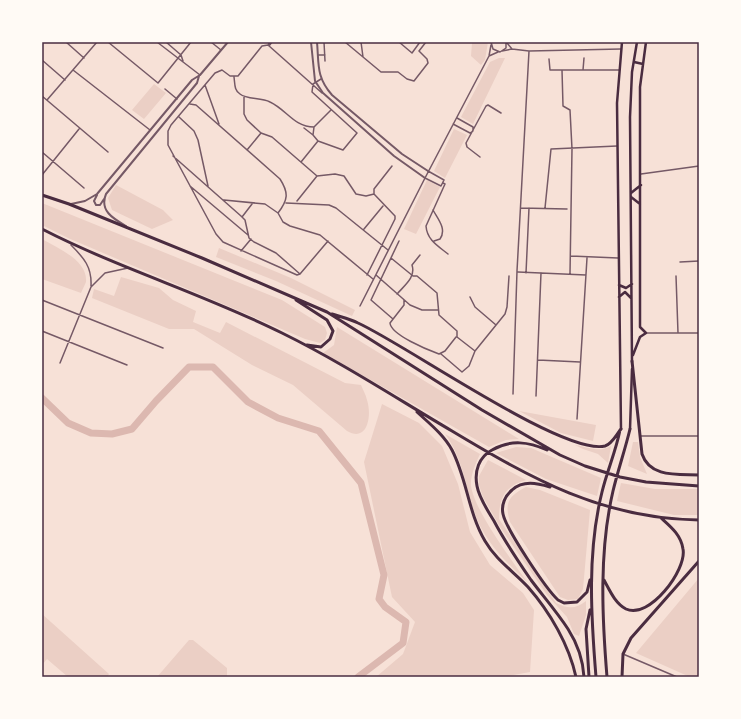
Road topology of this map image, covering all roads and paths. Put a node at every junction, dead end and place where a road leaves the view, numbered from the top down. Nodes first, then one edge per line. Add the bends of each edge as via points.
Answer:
1 (66, 42) edge
2 (97, 42) edge
3 (108, 42) edge
4 (157, 42) edge
5 (166, 42) edge
6 (191, 42) edge
7 (211, 42) edge
8 (228, 42) edge
9 (271, 42) edge
10 (310, 42) edge
11 (317, 42) edge
12 (324, 42) edge
13 (345, 42) edge
14 (361, 42) edge
15 (399, 42) edge
16 (420, 42) edge
17 (426, 42) edge
18 (622, 42) edge
19 (637, 42) edge
20 (646, 42) edge
21 (491, 43) edge
22 (506, 43) edge
23 (268, 45) junction
24 (512, 49) junction
25 (621, 49) junction
26 (221, 50) junction
27 (501, 51) junction
28 (529, 52) junction
29 (181, 55) junction
30 (318, 55) junction
31 (325, 55) junction
32 (489, 56) junction
33 (363, 57) junction
34 (84, 58) junction
35 (584, 58) dead end
36 (177, 59) junction
37 (549, 59) dead end
38 (42, 60) edge
39 (183, 61) junction
40 (325, 61) dead end
41 (634, 62) junction
42 (643, 64) junction
43 (73, 70) junction
44 (562, 70) junction
45 (583, 70) junction
46 (619, 70) junction
47 (200, 75) junction
48 (234, 77) junction
49 (321, 79) junction
50 (64, 80) junction
51 (316, 81) junction
52 (313, 84) junction
53 (205, 85) junction
54 (165, 89) dead end
55 (323, 94) junction
56 (42, 96) edge
57 (244, 97) junction
58 (177, 99) junction
59 (47, 100) junction
60 (189, 103) junction
61 (331, 110) junction
62 (501, 113) dead end
63 (178, 116) junction
64 (457, 118) junction
65 (453, 124) junction
66 (219, 126) junction
67 (370, 126) junction
68 (303, 127) junction
69 (314, 127) junction
70 (79, 129) junction
71 (150, 130) junction
72 (366, 131) junction
73 (473, 131) junction
74 (261, 133) junction
75 (314, 135) junction
76 (318, 141) junction
77 (617, 146) junction
78 (572, 149) junction
79 (246, 150) junction
80 (42, 152) edge
81 (108, 152) dead end
82 (172, 155) junction
83 (480, 157) dead end
84 (53, 162) junction
85 (302, 162) junction
86 (392, 166) dead end
87 (699, 166) edge
88 (428, 171) junction
89 (641, 174) junction
90 (42, 175) edge
91 (317, 176) junction
92 (425, 178) junction
93 (443, 183) junction
94 (188, 184) junction
95 (641, 185) junction
96 (208, 186) junction
97 (84, 188) dead end
98 (97, 194) junction
99 (374, 194) junction
100 (42, 195) edge
101 (631, 195) junction
102 (104, 198) junction
103 (224, 200) junction
104 (286, 202) junction
105 (296, 202) junction
106 (69, 204) junction
107 (252, 204) junction
108 (640, 204) junction
109 (383, 205) junction
110 (521, 208) junction
111 (529, 208) junction
112 (545, 208) junction
113 (433, 210) junction
114 (567, 210) dead end
115 (278, 212) junction
116 (242, 217) junction
117 (42, 229) edge
118 (364, 229) junction
119 (135, 231) junction
120 (248, 235) junction
121 (251, 239) junction
122 (328, 241) junction
123 (399, 241) dead end
124 (432, 241) junction
125 (70, 243) junction
126 (382, 245) junction
127 (388, 250) junction
128 (241, 252) junction
129 (448, 254) dead end
130 (420, 255) dead end
131 (571, 256) junction
132 (391, 258) junction
133 (587, 258) junction
134 (618, 258) junction
135 (699, 261) edge
136 (680, 262) dead end
137 (128, 268) junction
138 (518, 272) junction
139 (526, 273) junction
140 (541, 273) junction
141 (300, 274) junction
142 (570, 274) junction
143 (367, 275) junction
144 (376, 275) junction
145 (586, 275) junction
146 (413, 276) junction
147 (509, 276) dead end
148 (676, 276) dead end
149 (373, 279) junction
150 (381, 280) junction
151 (632, 284) junction
152 (618, 285) junction
153 (91, 287) junction
154 (286, 294) junction
155 (397, 294) junction
156 (470, 298) dead end
157 (618, 298) junction
158 (632, 298) junction
159 (42, 300) edge
160 (404, 300) junction
161 (360, 306) dead end
162 (438, 310) junction
163 (327, 312) junction
164 (80, 315) junction
165 (393, 320) junction
166 (496, 325) junction
167 (42, 331) edge
168 (646, 333) junction
169 (678, 333) junction
170 (699, 333) edge
171 (457, 337) junction
172 (69, 342) junction
173 (301, 343) junction
174 (163, 348) dead end
175 (475, 351) junction
176 (441, 354) junction
177 (632, 359) junction
178 (538, 360) junction
179 (580, 362) junction
180 (60, 363) dead end
181 (127, 365) dead end
182 (513, 394) dead end
183 (536, 396) dead end
184 (413, 408) junction
185 (577, 419) dead end
186 (620, 429) junction
187 (630, 429) joint
188 (640, 436) junction
189 (699, 436) edge
190 (560, 455) junction
191 (699, 476) edge
192 (699, 486) edge
193 (561, 491) junction
194 (661, 518) junction
195 (699, 520) edge
196 (699, 562) edge
197 (592, 574) junction
198 (604, 580) junction
199 (591, 604) junction
200 (623, 654) junction
201 (576, 677) edge
202 (584, 677) edge
203 (589, 677) edge
204 (596, 677) edge
205 (607, 677) edge
206 (622, 677) edge
207 (677, 677) edge

1 - 34 street
2 - 34 street
3 - 36 street via 158,83
4 - 36 street
5 - 29 street
6 - 29 street
7 - 26 street
8 - 26 street
9 - 23 street
10 - 51 street
11 - 30 street
12 - 31 street
13 - 33 street
14 - 33 street
15 - 16 street via 412,53
17 - 33 street via 419,52 428,63 414,81 407,80 398,72 381,72
18 - 25 main road
19 - 41 main road
20 - 42 main road
21 - 27 street via 495,51
21 - 32 street
22 - 24 street
22 - 27 street
23 - 48 street via 262,46 238,76
23 - 52 street
24 - 27 street
24 - 28 street
25 - 28 street
25 - 46 main road
26 - 47 street
27 - 32 street
28 - 110 street
29 - 36 street
29 - 39 street
30 - 31 street
30 - 49 street
31 - 40 street
32 - 64 street
34 - 43 street
35 - 45 street
36 - 39 street
37 - 44 street via 549,70
38 - 50 street
39 - 47 street
41 - 42 main road
41 - 101 main road via 630,110
42 - 89 main road via 640,87
43 - 50 street
43 - 71 street
44 - 45 street
44 - 78 street via 563,106 570,110
45 - 46 street
46 - 77 main road
47 - 58 street via 192,80
47 - 102 street
48 - 53 street via 222,70 218,71
48 - 57 street via 235,89
49 - 51 street
49 - 67 street via 332,95
50 - 59 street
51 - 52 street
51 - 55 street
52 - 55 street
52 - 61 street via 313,94
53 - 60 street
53 - 66 street
54 - 58 street
55 - 72 street
56 - 59 street
57 - 68 street via 268,101
57 - 74 street via 244,114
58 - 71 street
59 - 70 street
60 - 63 street
60 - 66 street via 196,105
61 - 69 street
61 - 76 street via 357,133 343,150
62 - 73 street via 487,105
63 - 82 street via 168,131 168,144
63 - 96 street via 191,127 196,136
64 - 65 street
64 - 73 street via 473,127
65 - 73 street via 470,133
65 - 88 street
66 - 79 street
67 - 72 street
67 - 88 street via 402,154
68 - 69 street
68 - 75 street
69 - 75 street
70 - 81 street
70 - 84 street
71 - 98 street
72 - 92 street via 406,166
73 - 83 street via 466,146
74 - 79 street
74 - 85 street via 272,137
75 - 76 street
76 - 85 street
77 - 78 street
77 - 134 main road
78 - 112 street via 551,149
78 - 131 street
79 - 104 street via 280,179 286,193
80 - 84 street
82 - 94 street
82 - 96 street
84 - 90 street
84 - 97 street
85 - 91 street
86 - 99 street via 374,189
87 - 89 street
88 - 92 street
88 - 93 street via 444,180
89 - 95 main road
91 - 99 street via 344,176 356,194
91 - 105 street
92 - 93 street via 441,186
92 - 127 street
93 - 113 street via 445,184
94 - 120 street
94 - 128 street via 216,234 223,242
95 - 101 main road
95 - 108 main road
96 - 103 street
98 - 102 street via 94,201 96,205 100,205
98 - 106 street via 85,201
99 - 109 street
100 - 106 highway
101 - 108 main road
101 - 151 main road
102 - 119 street via 105,208 110,215
103 - 107 street
103 - 116 street
104 - 105 street
104 - 115 street
105 - 118 street via 329,205
106 - 119 highway
107 - 115 street via 265,204
107 - 116 street
108 - 168 main road via 640,327
109 - 118 street
109 - 126 street via 395,219
110 - 111 street
110 - 138 street
111 - 112 street
111 - 139 street
112 - 114 street
113 - 124 street via 426,226
113 - 124 street via 443,233 438,241
115 - 122 street via 283,222 296,229 316,233
116 - 120 street
117 - 125 highway
118 - 126 street
119 - 154 highway
120 - 121 street
121 - 128 street
121 - 141 street via 276,254
122 - 141 street
122 - 143 street
123 - 132 street
124 - 129 street
125 - 137 highway
125 - 153 street via 89,266 92,276
126 - 127 street
126 - 143 street
127 - 144 street
128 - 141 street
130 - 146 street via 412,265
131 - 133 street
131 - 142 street
132 - 146 street
132 - 150 street
133 - 134 street
133 - 145 street
134 - 152 main road
135 - 136 street
137 - 153 street via 105,273
137 - 173 highway via 263,324
138 - 139 street
138 - 182 street
139 - 140 street
140 - 142 street
140 - 178 street
142 - 145 street
143 - 149 street
144 - 149 street
144 - 150 street
145 - 179 street
146 - 155 street
146 - 162 street via 417,276 437,293
147 - 166 street via 507,308
148 - 169 street
149 - 161 street
150 - 155 street
150 - 165 street via 371,300
151 - 152 main road via 626,288
151 - 158 main road
152 - 157 main road
153 - 164 street
154 - 163 highway
154 - 173 highway via 327,320 333,331 330,339 320,347
155 - 160 street
156 - 166 street via 475,307
157 - 158 main road via 625,292
157 - 186 main road
158 - 177 main road
159 - 164 street
160 - 162 street via 422,310
160 - 165 street via 404,305
162 - 171 street via 439,315 457,331
163 - 186 highway via 358,322 458,382 546,430 566,438 604,446 612,442
163 - 190 highway via 482,410
164 - 172 street
164 - 174 street
165 - 176 street via 390,326 399,335
166 - 175 street
167 - 172 street
168 - 169 street
168 - 177 main road via 640,337
169 - 170 street
171 - 175 street
171 - 176 street
172 - 180 street
172 - 181 street
173 - 184 highway
175 - 176 street via 469,366 462,372
177 - 187 main road
177 - 188 highway
178 - 179 street
178 - 183 street
179 - 185 street
184 - 193 highway via 496,457
184 - 201 highway via 441,434 452,449 461,471 471,511 480,531 501,562 533,594 560,634 574,665
186 - 197 highway via 618,445 602,492 594,540
187 - 198 highway via 608,517
188 - 189 street
188 - 191 highway via 642,454 650,467 664,474
190 - 192 highway via 620,477 646,482
190 - 202 highway via 523,442 503,445 491,450 479,464 476,472 477,487 484,504 519,562 568,630 580,655
193 - 194 highway via 611,508
193 - 197 highway via 540,484 517,486 505,498 503,516 523,551 558,600 572,604 583,598
194 - 195 highway
194 - 198 highway via 678,534 684,551 680,567 662,594 646,607 627,609 615,600
196 - 200 highway via 631,638
197 - 199 highway
198 - 205 highway
199 - 203 highway via 586,629
199 - 204 highway
200 - 206 highway
200 - 207 street

